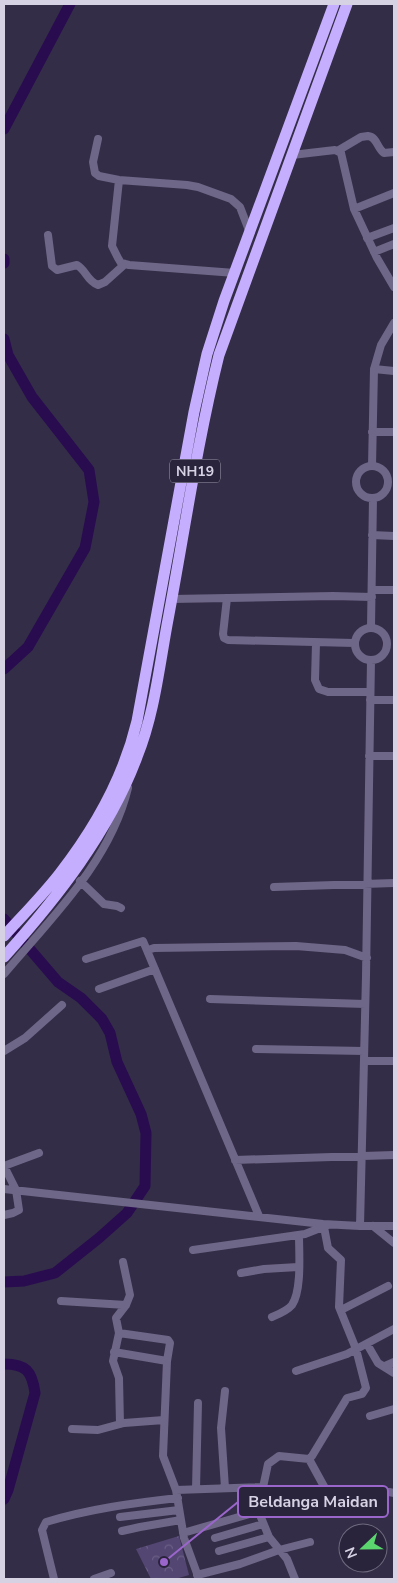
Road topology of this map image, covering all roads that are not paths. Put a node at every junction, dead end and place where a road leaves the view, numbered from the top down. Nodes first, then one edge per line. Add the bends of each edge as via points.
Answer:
1 (334, 4) edge
2 (347, 4) edge
3 (98, 139) dead end
4 (338, 150) junction
5 (394, 152) edge
6 (292, 155) junction
7 (119, 180) junction
8 (394, 193) edge
9 (354, 209) junction
10 (394, 228) edge
11 (250, 233) junction
12 (48, 235) dead end
13 (367, 238) junction
14 (394, 244) edge
15 (374, 252) junction
16 (125, 264) junction
17 (384, 270) junction
18 (394, 270) edge
19 (235, 273) junction
20 (394, 287) edge
21 (394, 323) edge
22 (374, 369) junction
23 (394, 371) edge
24 (372, 432) junction
25 (394, 432) edge
26 (372, 466) junction
27 (391, 481) edge
28 (373, 498) junction
29 (372, 535) junction
30 (394, 536) edge
31 (394, 590) edge
32 (372, 593) junction
33 (227, 598) junction
34 (172, 599) junction
35 (371, 627) junction
36 (316, 643) junction
37 (354, 643) junction
38 (391, 644) edge
39 (371, 660) junction
40 (370, 696) junction
41 (394, 700) edge
42 (369, 756) junction
43 (394, 756) edge
44 (133, 767) junction
45 (80, 881) junction
46 (394, 883) edge
47 (368, 884) junction
48 (274, 886) dead end
49 (121, 908) dead end
50 (4, 936) edge
51 (148, 950) junction
52 (10, 955) edge
53 (367, 958) junction
54 (86, 959) dead end
55 (155, 969) junction
56 (4, 974) edge
57 (99, 988) dead end
58 (210, 999) dead end
59 (366, 1004) junction
60 (62, 1005) dead end
61 (256, 1049) dead end
62 (4, 1051) edge
63 (364, 1051) junction
64 (364, 1061) junction
65 (394, 1061) edge
66 (39, 1153) dead end
67 (362, 1155) junction
68 (394, 1155) edge
69 (235, 1160) junction
70 (4, 1189) edge
71 (16, 1190) junction
72 (4, 1215) edge
73 (259, 1216) junction
74 (327, 1225) junction
75 (360, 1226) junction
76 (373, 1226) junction
77 (394, 1226) edge
78 (299, 1235) junction
79 (394, 1243) edge
80 (193, 1250) dead end
81 (123, 1262) dead end
82 (298, 1268) junction
83 (241, 1273) dead end
84 (388, 1286) dead end
85 (60, 1301) dead end
86 (126, 1305) junction
87 (340, 1310) junction
88 (272, 1317) dead end
89 (394, 1329) edge
90 (119, 1333) junction
91 (367, 1344) junction
92 (356, 1349) junction
93 (114, 1352) junction
94 (166, 1361) junction
95 (394, 1362) edge
96 (384, 1366) junction
97 (296, 1371) dead end
98 (394, 1373) edge
99 (225, 1391) dead end
100 (198, 1403) dead end
101 (394, 1409) edge
102 (370, 1416) dead end
103 (164, 1420) junction
104 (120, 1424) junction
105 (72, 1429) dead end
106 (309, 1459) junction
107 (263, 1487) junction
108 (225, 1488) junction
109 (196, 1489) junction
110 (176, 1490) junction
111 (358, 1496) dead end
112 (178, 1498) junction
113 (180, 1510) junction
114 (260, 1511) junction
115 (120, 1517) dead end
116 (181, 1520) junction
117 (263, 1524) junction
118 (122, 1531) dead end
119 (183, 1533) junction
120 (268, 1537) junction
121 (215, 1538) dead end
122 (310, 1542) dead end
123 (278, 1550) junction
124 (219, 1551) dead end
125 (111, 1573) dead end
126 (198, 1577) edge
127 (54, 1579) edge
128 (94, 1579) edge
129 (296, 1579) edge

1 - 11 highway, NH19
2 - 6 highway, NH19
3 - 7 street via 92,162 95,173
4 - 5 street via 368,136 375,139 384,153
4 - 6 street
4 - 9 street via 343,157
6 - 34 highway, NH19 via 219,354 207,403
7 - 11 street via 187,185 231,199 240,207
7 - 16 street via 112,246
8 - 9 street
9 - 13 street
10 - 13 street
11 - 19 highway, NH19
12 - 16 street via 52,266 57,270 80,266 98,285
13 - 15 street
14 - 15 street
15 - 17 street
16 - 19 street
17 - 18 street
17 - 20 street
19 - 50 highway, NH19 via 200,382 128,755 76,851 54,881
21 - 22 street via 381,345
22 - 23 street
22 - 24 street
24 - 25 street
24 - 26 street
26 - 27 street via 384,471
26 - 28 street via 361,470 356,484 361,493
27 - 28 street via 381,495
28 - 29 street
29 - 30 street
29 - 32 street
31 - 32 street
32 - 33 street
32 - 35 street
33 - 34 street
33 - 36 street via 224,638
34 - 44 highway, NH19 via 149,718
35 - 37 street via 361,630
35 - 38 street via 380,630
36 - 37 street
36 - 40 street via 315,680 319,689
37 - 39 street via 361,657
38 - 39 street via 380,657
39 - 40 street
40 - 41 street
40 - 42 street
42 - 43 street
42 - 47 street
44 - 45 street via 124,805 102,850
44 - 52 highway, NH19 via 91,845
45 - 49 street via 104,904
45 - 52 street via 36,937
46 - 47 street
47 - 48 street
47 - 53 street
51 - 53 street via 296,946 345,950
51 - 54 street via 143,941
51 - 55 street
52 - 56 street
53 - 59 street
55 - 57 street
55 - 69 street
58 - 59 street
59 - 63 street
60 - 62 street via 25,1038
61 - 63 street
63 - 64 street
64 - 65 street
64 - 67 street
66 - 71 street via 4,1166
67 - 68 street
67 - 69 street
67 - 75 street
69 - 73 street
70 - 71 street
71 - 72 street via 19,1210
71 - 73 street
73 - 74 street
74 - 75 street
74 - 78 street
74 - 87 street via 328,1248 341,1260
75 - 76 street
76 - 77 street
76 - 79 street
78 - 80 street
78 - 82 street
81 - 86 street via 130,1295
82 - 83 street
82 - 88 street via 294,1300 287,1309
84 - 87 street
85 - 86 street
86 - 90 street via 116,1318
87 - 92 street
89 - 91 street
90 - 93 street
90 - 94 street via 168,1340
91 - 92 street
91 - 96 street via 375,1359
92 - 97 street
92 - 106 street via 366,1384 365,1392 346,1398
93 - 94 street
93 - 104 street via 113,1364 120,1382
94 - 103 street
95 - 96 street
96 - 98 street
99 - 108 street via 221,1428
100 - 109 street
101 - 102 street
103 - 104 street
103 - 110 street via 163,1456
104 - 105 street via 98,1430
106 - 107 street via 275,1457 268,1464
106 - 111 street via 326,1490
107 - 108 street
107 - 114 street
108 - 109 street
109 - 110 street
110 - 112 street
112 - 113 street
112 - 127 street via 130,1503 46,1522 42,1530
113 - 115 street
113 - 116 street
114 - 117 street
114 - 119 street
116 - 118 street
116 - 119 street
117 - 120 street
117 - 121 street
119 - 126 street
120 - 123 street
120 - 124 street
122 - 123 street
123 - 126 street
123 - 129 street via 286,1558
125 - 128 street

